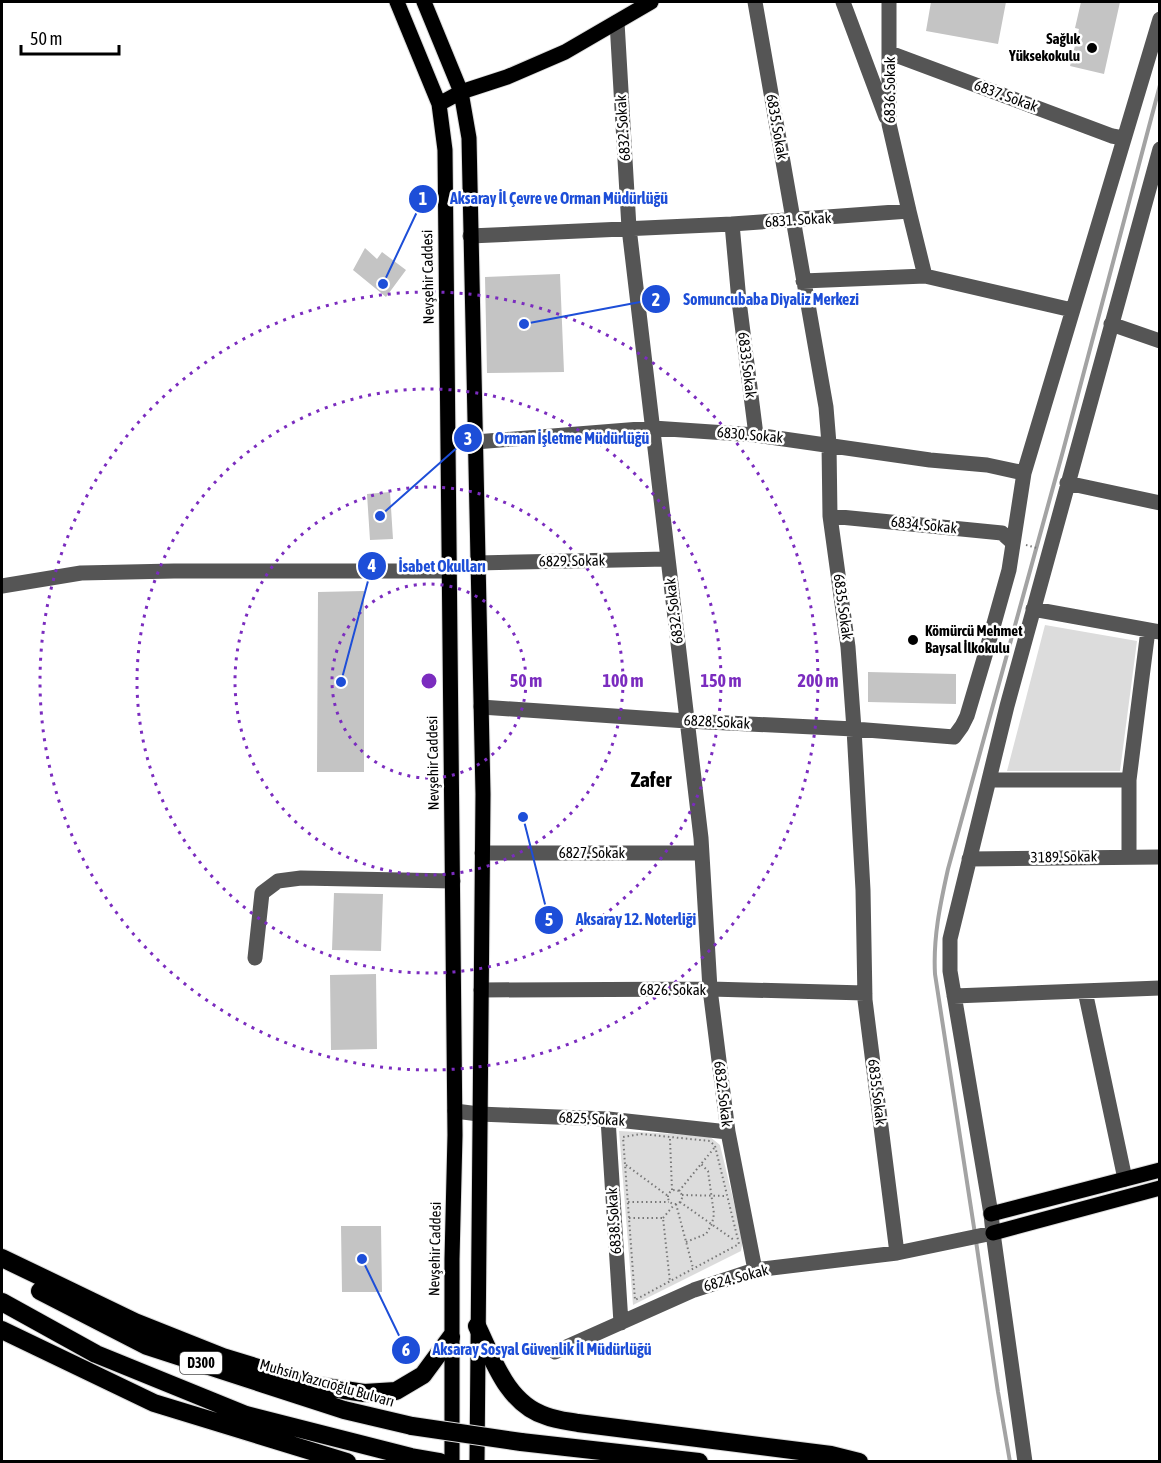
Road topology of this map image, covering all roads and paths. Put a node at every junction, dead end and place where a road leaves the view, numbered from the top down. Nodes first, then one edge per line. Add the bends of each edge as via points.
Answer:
1 (397, 2) edge
2 (424, 2) edge
3 (651, 2) edge
4 (755, 2) edge
5 (843, 2) edge
6 (889, 2) edge
7 (1160, 19) edge
8 (617, 22) junction
9 (890, 53) junction
10 (461, 92) junction
11 (438, 104) junction
12 (889, 124) junction
13 (1123, 138) junction
14 (1158, 156) edge
15 (909, 212) junction
16 (794, 221) junction
17 (732, 224) junction
18 (630, 228) junction
19 (470, 236) junction
20 (925, 276) junction
21 (803, 281) junction
22 (1072, 310) junction
23 (1111, 324) junction
24 (1160, 341) edge
25 (653, 428) junction
26 (756, 435) junction
27 (475, 442) junction
28 (829, 444) junction
29 (1024, 473) junction
30 (1067, 483) junction
31 (1160, 502) edge
32 (830, 516) junction
33 (1013, 543) junction
34 (668, 559) junction
35 (477, 562) junction
36 (449, 571) junction
37 (2, 586) edge
38 (1033, 609) junction
39 (1154, 631) edge
40 (481, 707) junction
41 (687, 721) junction
42 (854, 729) junction
43 (989, 780) junction
44 (1129, 780) junction
45 (482, 853) junction
46 (702, 853) junction
47 (1129, 856) junction
48 (1160, 857) edge
49 (969, 859) junction
50 (453, 881) junction
51 (255, 958) dead end
52 (1160, 988) edge
53 (481, 990) junction
54 (710, 990) junction
55 (1085, 990) junction
56 (865, 993) junction
57 (954, 996) junction
58 (455, 1111) junction
59 (479, 1114) junction
60 (608, 1119) junction
61 (728, 1132) junction
62 (670, 1137) junction
63 (715, 1146) junction
64 (625, 1164) junction
65 (701, 1164) junction
66 (1160, 1170) edge
67 (1125, 1179) junction
68 (1160, 1188) edge
69 (672, 1190) junction
70 (679, 1191) junction
71 (711, 1194) junction
72 (682, 1195) junction
73 (668, 1196) junction
74 (728, 1196) junction
75 (628, 1202) junction
76 (669, 1202) junction
77 (681, 1202) junction
78 (675, 1205) junction
79 (992, 1214) junction
80 (629, 1218) junction
81 (663, 1218) junction
82 (712, 1224) junction
83 (988, 1234) junction
84 (686, 1242) junction
85 (739, 1244) junction
86 (897, 1253) junction
87 (2, 1258) edge
88 (693, 1269) junction
89 (755, 1270) junction
90 (2, 1271) edge
91 (670, 1281) junction
92 (2, 1302) edge
93 (621, 1323) junction
94 (477, 1326) junction
95 (2, 1330) edge
96 (451, 1337) junction
97 (555, 1352) dead end
98 (347, 1461) edge
99 (440, 1461) edge
100 (452, 1461) edge
101 (477, 1461) edge
102 (699, 1461) edge
103 (860, 1461) edge
104 (1025, 1461) edge

1 - 11 main road, Nevşehir Caddesi
2 - 10 main road
3 - 8 main road
4 - 16 street, 6835. Sokak
5 - 12 street
6 - 9 street, 6836. Sokak
7 - 13 street
8 - 10 main road via 566,52
8 - 18 street, 6832. Sokak
9 - 12 street, 6836. Sokak
9 - 13 street, 6837. Sokak
10 - 11 main road
10 - 19 main road via 469,138
11 - 36 main road, Nevşehir Caddesi via 445,150
12 - 15 street, 6836. Sokak
13 - 22 street
14 - 23 street
15 - 16 street, 6831. Sokak
15 - 20 street
16 - 17 street, 6831. Sokak
16 - 21 street, 6835. Sokak
17 - 18 street, 6831. Sokak
17 - 26 street, 6833. Sokak
18 - 19 street, 6831. Sokak
18 - 25 street, 6832. Sokak
19 - 27 main road
20 - 21 street
20 - 22 street
21 - 28 street, 6835. Sokak via 826,406
22 - 29 street
23 - 24 street
23 - 30 street
25 - 26 street, 6830. Sokak
25 - 27 street, 6830. Sokak
25 - 34 street, 6832. Sokak
26 - 28 street, 6830. Sokak
27 - 35 main road
28 - 29 street, 6830. Sokak
28 - 32 street, 6835. Sokak
29 - 33 street
30 - 31 street
30 - 38 street
32 - 33 street, 6834. Sokak via 1002,533
32 - 42 street, 6835. Sokak via 849,647
33 - 42 street, 6828. Sokak via 1009,570 967,716 954,736
34 - 35 street, 6829. Sokak
34 - 41 street, 6832. Sokak
35 - 40 main road
36 - 37 street via 81,573
36 - 50 main road, Nevşehir Caddesi
38 - 39 street
38 - 43 street
39 - 44 street
40 - 41 street, 6828. Sokak
40 - 45 main road
41 - 42 street, 6828. Sokak
41 - 46 street, 6832. Sokak
42 - 56 street, 6835. Sokak
43 - 44 street
43 - 49 street
44 - 47 street
45 - 46 street, 6827. Sokak
45 - 53 main road
46 - 54 street, 6832. Sokak
47 - 48 street, 3189. Sokak
47 - 49 street, 3189. Sokak
49 - 57 street via 950,939
50 - 51 street via 278,881 262,893
50 - 58 main road, Nevşehir Caddesi
52 - 55 street
53 - 54 street, 6826. Sokak
53 - 59 main road
54 - 56 street, 6826. Sokak
54 - 61 street, 6832. Sokak
55 - 57 street
55 - 67 street
56 - 86 street, 6835. Sokak
57 - 79 street
58 - 59 street, 6825. Sokak
58 - 96 main road, Nevşehir Caddesi
59 - 60 street, 6825. Sokak
59 - 94 main road
60 - 61 street, 6825. Sokak
60 - 93 street, 6838. Sokak
61 - 89 street, 6832. Sokak
62 - 63 path via 710,1140
62 - 64 path via 623,1137
62 - 69 path
63 - 65 path
63 - 74 path
64 - 73 path
64 - 75 path
65 - 70 path
65 - 71 path via 708,1171
66 - 67 main road
67 - 79 main road
68 - 83 main road
69 - 70 path
69 - 73 path
70 - 72 path
71 - 72 path
71 - 74 path
71 - 82 path
72 - 77 path
73 - 76 path
74 - 85 path
75 - 76 path
75 - 80 path
76 - 78 path
77 - 78 path
77 - 82 path
78 - 81 path
78 - 84 path
79 - 83 street
80 - 81 path
80 - 91 path via 635,1300
81 - 91 path
82 - 84 path via 706,1234
82 - 85 path
83 - 86 street, 6824. Sokak
83 - 104 street
84 - 88 path
85 - 88 path
86 - 89 street, 6824. Sokak
87 - 96 highway via 135,1322 313,1385 364,1393 396,1390 423,1375
88 - 91 path
89 - 93 street, 6824. Sokak via 694,1290
90 - 102 highway, Muhsin Yazıcıoğlu Bulvarı / D300, bridge via 147,1346 344,1410 412,1426 521,1442
92 - 99 highway, D300 via 96,1354 246,1415
93 - 97 street, 6824. Sokak
94 - 101 main road
94 - 103 highway via 508,1387 519,1401 544,1416
95 - 98 highway via 154,1403
96 - 100 main road, Nevşehir Caddesi

